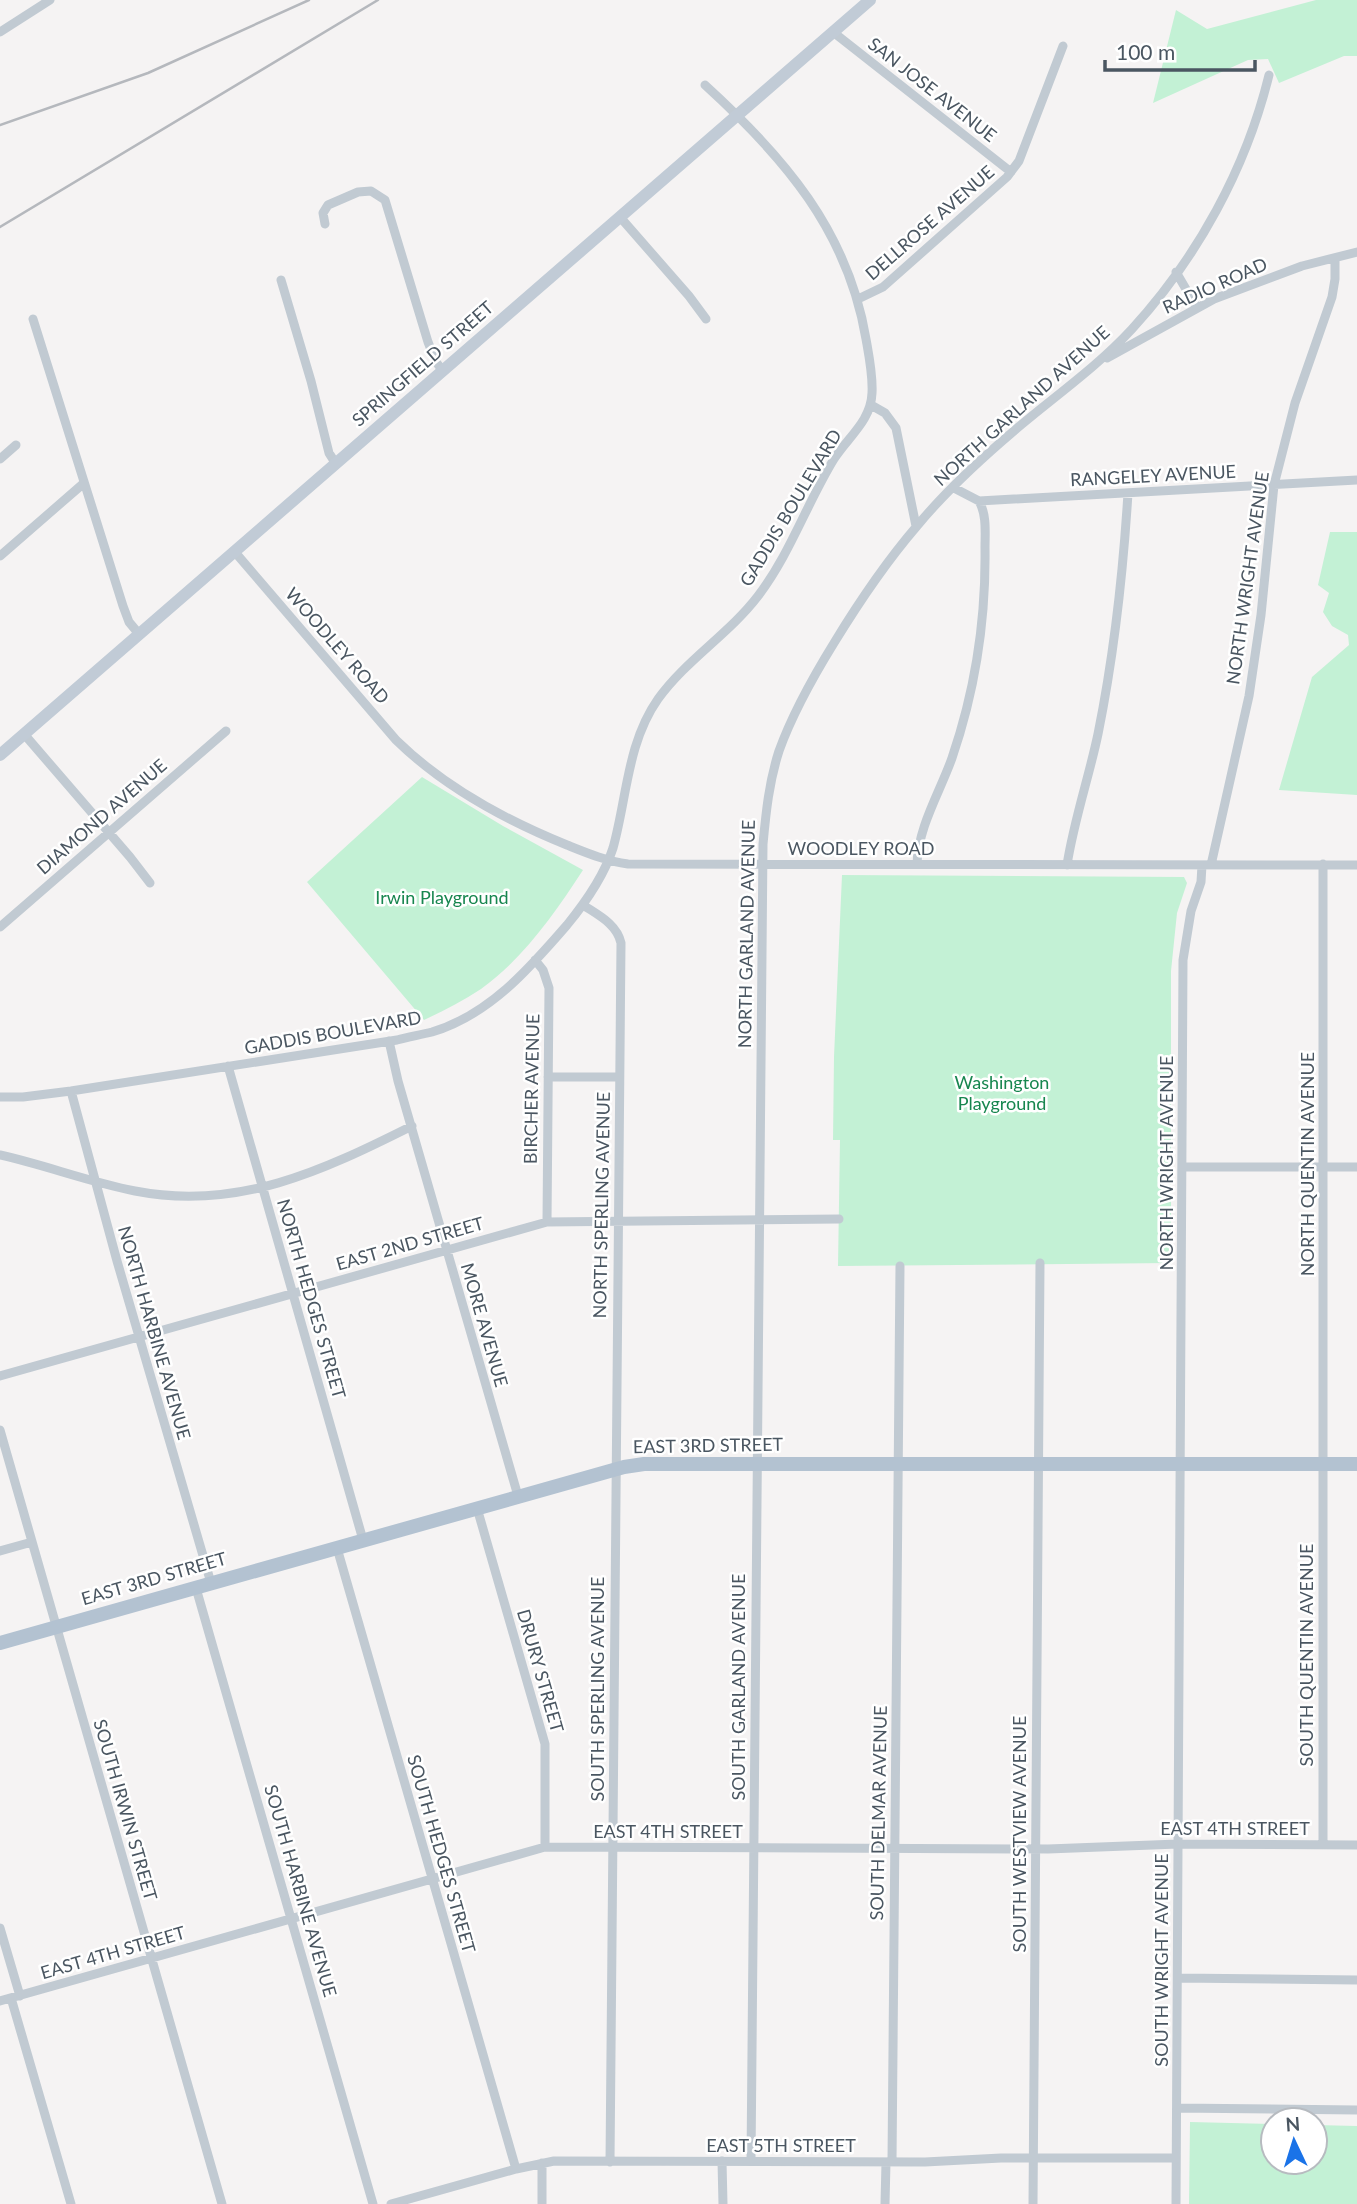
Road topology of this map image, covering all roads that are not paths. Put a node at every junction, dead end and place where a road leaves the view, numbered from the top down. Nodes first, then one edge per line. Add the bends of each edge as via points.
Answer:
1 (50, 0) edge
2 (870, 0) edge
3 (0, 32) edge
4 (833, 32) junction
5 (1063, 46) dead end
6 (1269, 75) dead end
7 (705, 85) dead end
8 (738, 115) junction
9 (1012, 172) junction
10 (620, 216) junction
11 (325, 224) dead end
12 (1357, 252) edge
13 (1335, 258) junction
14 (1176, 272) junction
15 (281, 281) dead end
16 (858, 299) junction
17 (1197, 308) junction
18 (33, 319) dead end
19 (706, 319) dead end
20 (1094, 366) junction
21 (443, 371) junction
22 (871, 405) junction
23 (16, 445) dead end
24 (0, 459) edge
25 (336, 464) junction
26 (1357, 480) edge
27 (84, 483) junction
28 (1274, 485) junction
29 (954, 488) junction
30 (1128, 493) junction
31 (979, 501) junction
32 (916, 526) junction
33 (234, 551) junction
34 (0, 556) edge
35 (139, 634) junction
36 (226, 732) dead end
37 (24, 734) junction
38 (0, 755) edge
39 (108, 832) junction
40 (608, 861) junction
41 (763, 864) junction
42 (917, 864) junction
43 (1323, 864) junction
44 (1067, 865) junction
45 (1206, 865) junction
46 (1357, 865) edge
47 (150, 883) dead end
48 (583, 905) junction
49 (0, 927) edge
50 (535, 960) junction
51 (389, 1041) junction
52 (228, 1066) junction
53 (548, 1077) junction
54 (619, 1077) junction
55 (71, 1091) junction
56 (0, 1097) edge
57 (412, 1126) junction
58 (0, 1154) edge
59 (1182, 1167) junction
60 (1324, 1167) junction
61 (1357, 1167) edge
62 (94, 1180) junction
63 (262, 1187) junction
64 (759, 1219) junction
65 (839, 1219) dead end
66 (618, 1220) junction
67 (547, 1222) junction
68 (446, 1250) junction
69 (1040, 1264) dead end
70 (900, 1266) dead end
71 (293, 1294) junction
72 (140, 1337) junction
73 (0, 1376) edge
74 (0, 1430) edge
75 (757, 1464) junction
76 (897, 1464) junction
77 (1039, 1464) junction
78 (1180, 1464) junction
79 (1323, 1464) junction
80 (1357, 1464) edge
81 (617, 1468) junction
82 (518, 1496) junction
83 (477, 1508) junction
84 (363, 1540) junction
85 (32, 1542) junction
86 (337, 1548) junction
87 (0, 1551) edge
88 (211, 1583) junction
89 (196, 1588) junction
90 (56, 1627) junction
91 (0, 1643) edge
92 (1178, 1844) junction
93 (1323, 1845) junction
94 (1357, 1846) edge
95 (545, 1847) junction
96 (612, 1847) junction
97 (754, 1848) junction
98 (894, 1848) junction
99 (1035, 1849) junction
100 (432, 1879) junction
101 (291, 1919) junction
102 (0, 1928) edge
103 (151, 1959) junction
104 (1178, 1978) junction
105 (1357, 1980) edge
106 (15, 1997) junction
107 (0, 2001) edge
108 (1177, 2108) junction
109 (1357, 2110) edge
110 (1034, 2158) junction
111 (1176, 2158) junction
112 (722, 2161) junction
113 (751, 2161) junction
114 (610, 2162) junction
115 (889, 2162) junction
116 (542, 2163) junction
117 (516, 2169) junction
118 (71, 2204) edge
119 (222, 2204) edge
120 (373, 2204) edge
121 (391, 2204) edge
122 (542, 2204) edge
123 (723, 2204) edge
124 (885, 2204) edge
125 (1033, 2204) edge
126 (1176, 2204) edge

1 - 3 street
2 - 4 main road, SPRINGFIELD STREET
4 - 8 main road, SPRINGFIELD STREET
4 - 9 street, SAN JOSE AVENUE
5 - 9 street, DELLROSE AVENUE
6 - 14 street, NORTH GARLAND AVENUE via 1230,186
7 - 8 street
8 - 10 main road, SPRINGFIELD STREET
8 - 16 street via 817,208
9 - 16 street, DELLROSE AVENUE via 883,287
10 - 19 street
10 - 21 main road, SPRINGFIELD STREET
11 - 21 street via 323,213 328,205 358,192 371,191 385,200 428,342
12 - 13 street, RADIO ROAD
13 - 17 street, RADIO ROAD via 1257,281
13 - 28 street, NORTH WRIGHT AVENUE via 1332,297 1295,403
14 - 17 street
14 - 20 street, NORTH GARLAND AVENUE via 1134,327
15 - 25 street via 329,453
16 - 22 street via 870,363
17 - 20 street, RADIO ROAD
18 - 27 street
20 - 29 street, NORTH GARLAND AVENUE via 1015,430
21 - 25 main road, SPRINGFIELD STREET
22 - 32 street via 885,413 896,428
22 - 40 street, GADDIS BOULEVARD via 836,455 760,593 671,682 652,708 640,733
23 - 24 street
25 - 33 main road, SPRINGFIELD STREET
26 - 28 street, RANGELEY AVENUE
27 - 34 street
27 - 35 street via 123,607
28 - 30 street, RANGELEY AVENUE
28 - 45 street, NORTH WRIGHT AVENUE via 1249,696
29 - 31 street
29 - 32 street, NORTH GARLAND AVENUE
30 - 31 street, RANGELEY AVENUE
30 - 44 street via 1110,666
31 - 42 street via 985,520 985,561 974,673 956,747 921,837
32 - 41 street, NORTH GARLAND AVENUE via 847,622 788,728 767,797
33 - 35 main road, SPRINGFIELD STREET
33 - 40 street, WOODLEY ROAD via 396,740 421,763 531,830
35 - 37 main road, SPRINGFIELD STREET
36 - 39 street, DIAMOND AVENUE
37 - 38 main road, SPRINGFIELD STREET
37 - 39 street
39 - 47 street
39 - 49 street, DIAMOND AVENUE
40 - 41 street, WOODLEY ROAD
40 - 48 street, GADDIS BOULEVARD
41 - 42 street, WOODLEY ROAD
41 - 64 street, NORTH GARLAND AVENUE
42 - 44 street, WOODLEY ROAD
43 - 45 street, WOODLEY ROAD
43 - 46 street, WOODLEY ROAD
43 - 60 street, NORTH QUENTIN AVENUE
44 - 45 street, WOODLEY ROAD
45 - 59 street, NORTH WRIGHT AVENUE via 1183,960
48 - 50 street, GADDIS BOULEVARD
48 - 54 street, NORTH SPERLING AVENUE via 604,919 619,934 621,943
50 - 51 street, GADDIS BOULEVARD via 473,1013 432,1032
50 - 53 street, BIRCHER AVENUE via 544,970 549,988
51 - 52 street, GADDIS BOULEVARD
51 - 57 street, MORE AVENUE
52 - 55 street, GADDIS BOULEVARD
52 - 63 street, NORTH HEDGES STREET
53 - 54 street
53 - 67 street, BIRCHER AVENUE
54 - 66 street, NORTH SPERLING AVENUE
55 - 56 street, GADDIS BOULEVARD
55 - 62 street, NORTH HARBINE AVENUE
57 - 63 street via 344,1160
57 - 68 street, MORE AVENUE
58 - 62 street
59 - 60 street
59 - 78 street, NORTH WRIGHT AVENUE
60 - 61 street
60 - 79 street, NORTH QUENTIN AVENUE
62 - 63 street via 186,1197
62 - 72 street, NORTH HARBINE AVENUE
63 - 71 street, NORTH HEDGES STREET
64 - 65 street, EAST 2ND STREET
64 - 66 street, EAST 2ND STREET
64 - 75 street, NORTH GARLAND AVENUE
66 - 67 street, EAST 2ND STREET
66 - 81 street, NORTH SPERLING AVENUE
67 - 68 street, EAST 2ND STREET
68 - 71 street, EAST 2ND STREET
68 - 82 street, MORE AVENUE
69 - 77 street, SOUTH WESTVIEW AVENUE
70 - 76 street, SOUTH DELMAR AVENUE
71 - 72 street, EAST 2ND STREET
71 - 84 street, NORTH HEDGES STREET
72 - 73 street, EAST 2ND STREET
72 - 88 street, NORTH HARBINE AVENUE
74 - 85 street, SOUTH IRWIN STREET
75 - 76 main road, EAST 3RD STREET
75 - 81 main road, EAST 3RD STREET
75 - 97 street, SOUTH GARLAND AVENUE
76 - 77 main road, EAST 3RD STREET
76 - 98 street, SOUTH DELMAR AVENUE
77 - 78 main road, EAST 3RD STREET
77 - 99 street, SOUTH WESTVIEW AVENUE
78 - 79 main road, EAST 3RD STREET
78 - 92 street, SOUTH WRIGHT AVENUE
79 - 80 main road, EAST 3RD STREET
79 - 93 street, SOUTH QUENTIN AVENUE
81 - 82 main road, EAST 3RD STREET
81 - 96 street, SOUTH SPERLING AVENUE
82 - 83 main road, EAST 3RD STREET
83 - 84 main road, EAST 3RD STREET
83 - 95 street, DRURY STREET via 545,1744
84 - 86 main road, EAST 3RD STREET
85 - 87 street
85 - 90 street, SOUTH IRWIN STREET
86 - 88 main road, EAST 3RD STREET
86 - 100 street, SOUTH HEDGES STREET
88 - 89 main road, EAST 3RD STREET
89 - 90 main road, EAST 3RD STREET
89 - 101 street, SOUTH HARBINE AVENUE
90 - 91 main road, EAST 3RD STREET
90 - 103 street, SOUTH IRWIN STREET
92 - 93 street, EAST 4TH STREET
92 - 99 street, EAST 4TH STREET
92 - 104 street, SOUTH WRIGHT AVENUE
93 - 94 street, EAST 4TH STREET
95 - 96 street, EAST 4TH STREET
95 - 100 street, EAST 4TH STREET
96 - 97 street, EAST 4TH STREET
96 - 114 street, SOUTH SPERLING AVENUE
97 - 98 street, EAST 4TH STREET
97 - 113 street, SOUTH GARLAND AVENUE
98 - 99 street, EAST 4TH STREET
98 - 115 street, SOUTH DELMAR AVENUE
99 - 110 street, SOUTH WESTVIEW AVENUE
100 - 101 street, EAST 4TH STREET
100 - 117 street, SOUTH HEDGES STREET
101 - 103 street, EAST 4TH STREET
101 - 120 street, SOUTH HARBINE AVENUE
102 - 106 street
103 - 106 street, EAST 4TH STREET
103 - 119 street, SOUTH IRWIN STREET
104 - 105 street
104 - 108 street, SOUTH WRIGHT AVENUE
106 - 107 street, EAST 4TH STREET
106 - 118 street
108 - 109 street
108 - 111 street, SOUTH WRIGHT AVENUE
110 - 111 street, EAST 5TH STREET
110 - 115 street, EAST 5TH STREET
110 - 125 street, SOUTH WESTVIEW AVENUE
111 - 126 street, SOUTH WRIGHT AVENUE
112 - 113 street, EAST 5TH STREET
112 - 114 street, EAST 5TH STREET
112 - 123 street
113 - 115 street, EAST 5TH STREET
114 - 116 street, EAST 5TH STREET
115 - 124 street, SOUTH DELMAR AVENUE
116 - 117 street, EAST 5TH STREET
116 - 122 street
117 - 121 street, EAST 5TH STREET

